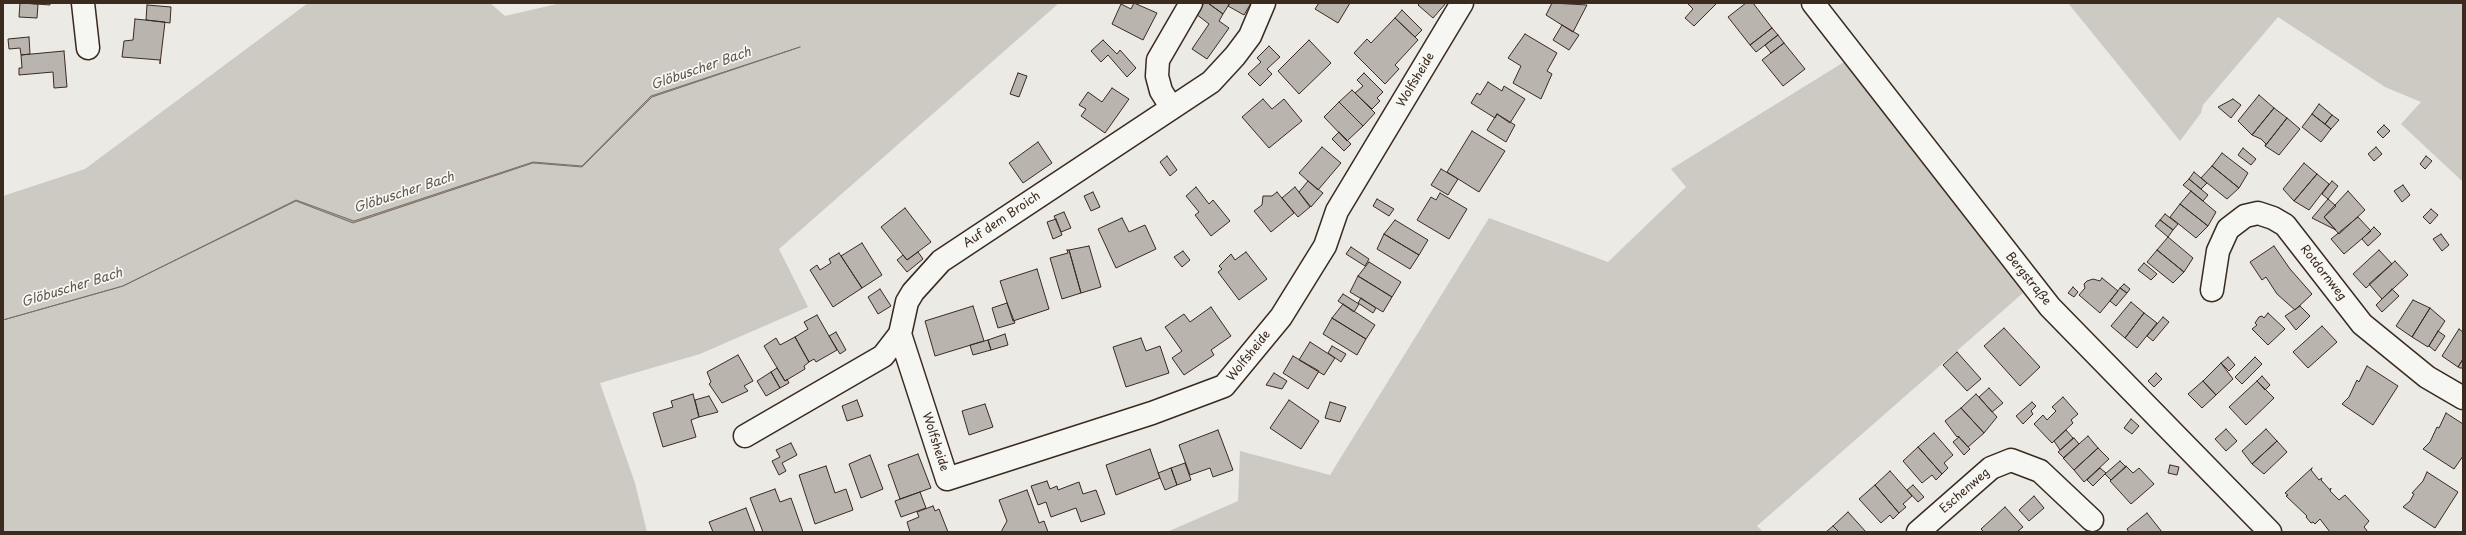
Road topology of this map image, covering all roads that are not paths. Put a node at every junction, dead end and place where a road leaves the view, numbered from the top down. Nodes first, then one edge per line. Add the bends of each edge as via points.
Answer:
1 (83, 3) edge
2 (1191, 3) edge
3 (1264, 3) edge
4 (1462, 3) edge
5 (1813, 3) edge
6 (88, 48) dead end
7 (1171, 107) junction
8 (2212, 290) dead end
9 (900, 334) junction
10 (2463, 398) edge
11 (745, 436) dead end
12 (2092, 520) dead end
13 (1918, 532) edge
14 (2270, 532) edge

1 - 6 street
2 - 7 street via 1158,60 1157,76 1161,91
3 - 7 street, Auf dem Broich via 1250,36 1235,56 1211,82
4 - 9 street, Wolfsheide via 1337,211 1325,246 1281,317 1224,386 947,480
5 - 14 street, Bergstraße via 2050,307
7 - 9 street, Auf dem Broich via 941,261 922,280 907,302
8 - 10 street, Rotdornweg via 2218,251 2228,229 2245,216 2258,213 2273,218 2285,225 2362,324 2427,377
9 - 11 street, Auf dem Broich via 883,356
12 - 13 street, Eschenweg via 2040,471 2011,460 1991,468

